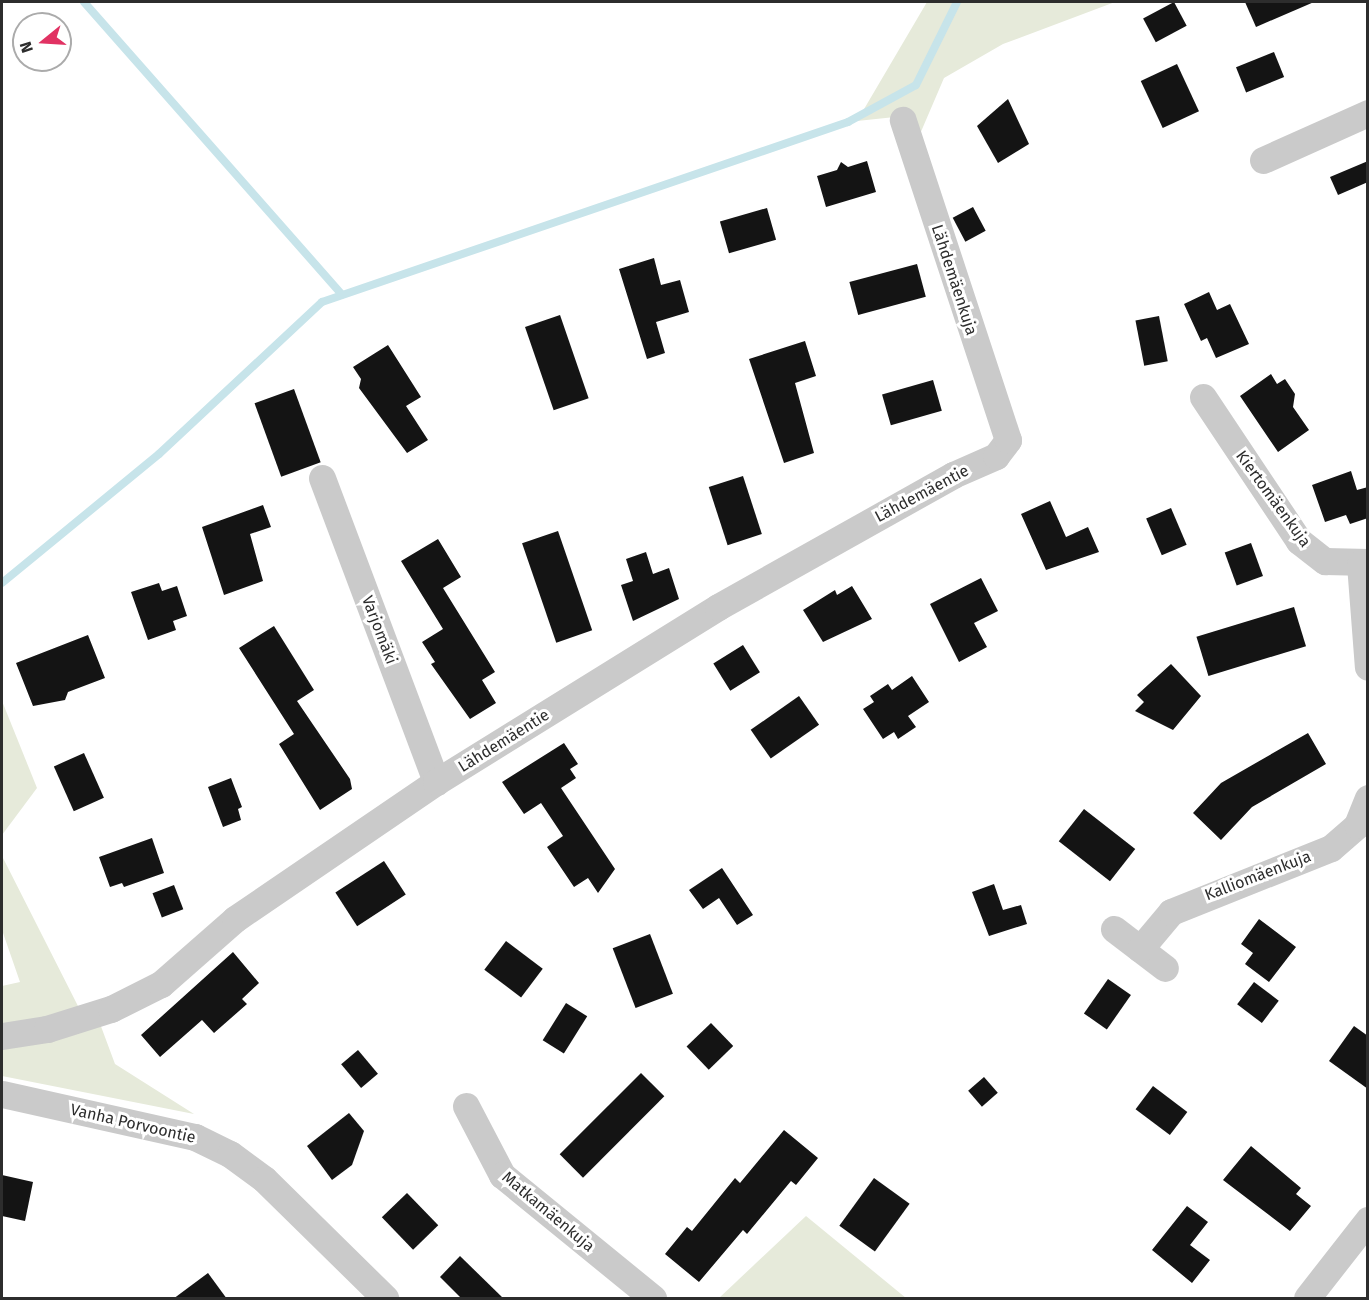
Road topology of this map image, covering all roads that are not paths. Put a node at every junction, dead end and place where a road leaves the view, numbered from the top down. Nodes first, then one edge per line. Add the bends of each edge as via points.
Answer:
1 (1368, 113) edge
2 (903, 120) dead end
3 (1263, 160) dead end
4 (1203, 397) dead end
5 (1008, 440) joint
6 (322, 478) dead end
7 (1364, 563) edge
8 (1368, 667) edge
9 (436, 782) junction
10 (1368, 798) edge
11 (1114, 929) dead end
12 (1140, 949) junction
13 (1164, 968) dead end
14 (2, 1036) edge
15 (2, 1094) edge
16 (466, 1106) dead end
17 (1368, 1220) edge
18 (385, 1299) edge
19 (653, 1299) edge
20 (1307, 1299) edge

1 - 3 street
2 - 5 street, Lähdemäenkuja
4 - 7 street, Kiertomäenkuja via 1299,541 1325,561
5 - 9 street, Lähdemäentie via 996,456 953,475 718,607
6 - 9 street, Varjomäki
7 - 8 street
9 - 14 street, Lähdemäentie via 235,919 161,984 111,1009 47,1029
10 - 12 street, Kalliomäenkuja via 1357,825 1331,848 1172,912
11 - 12 street
12 - 13 street
15 - 18 street, Vanha Porvoontie via 195,1137 230,1154 264,1179
16 - 19 street, Matkamäenkuja via 502,1175
17 - 20 street

